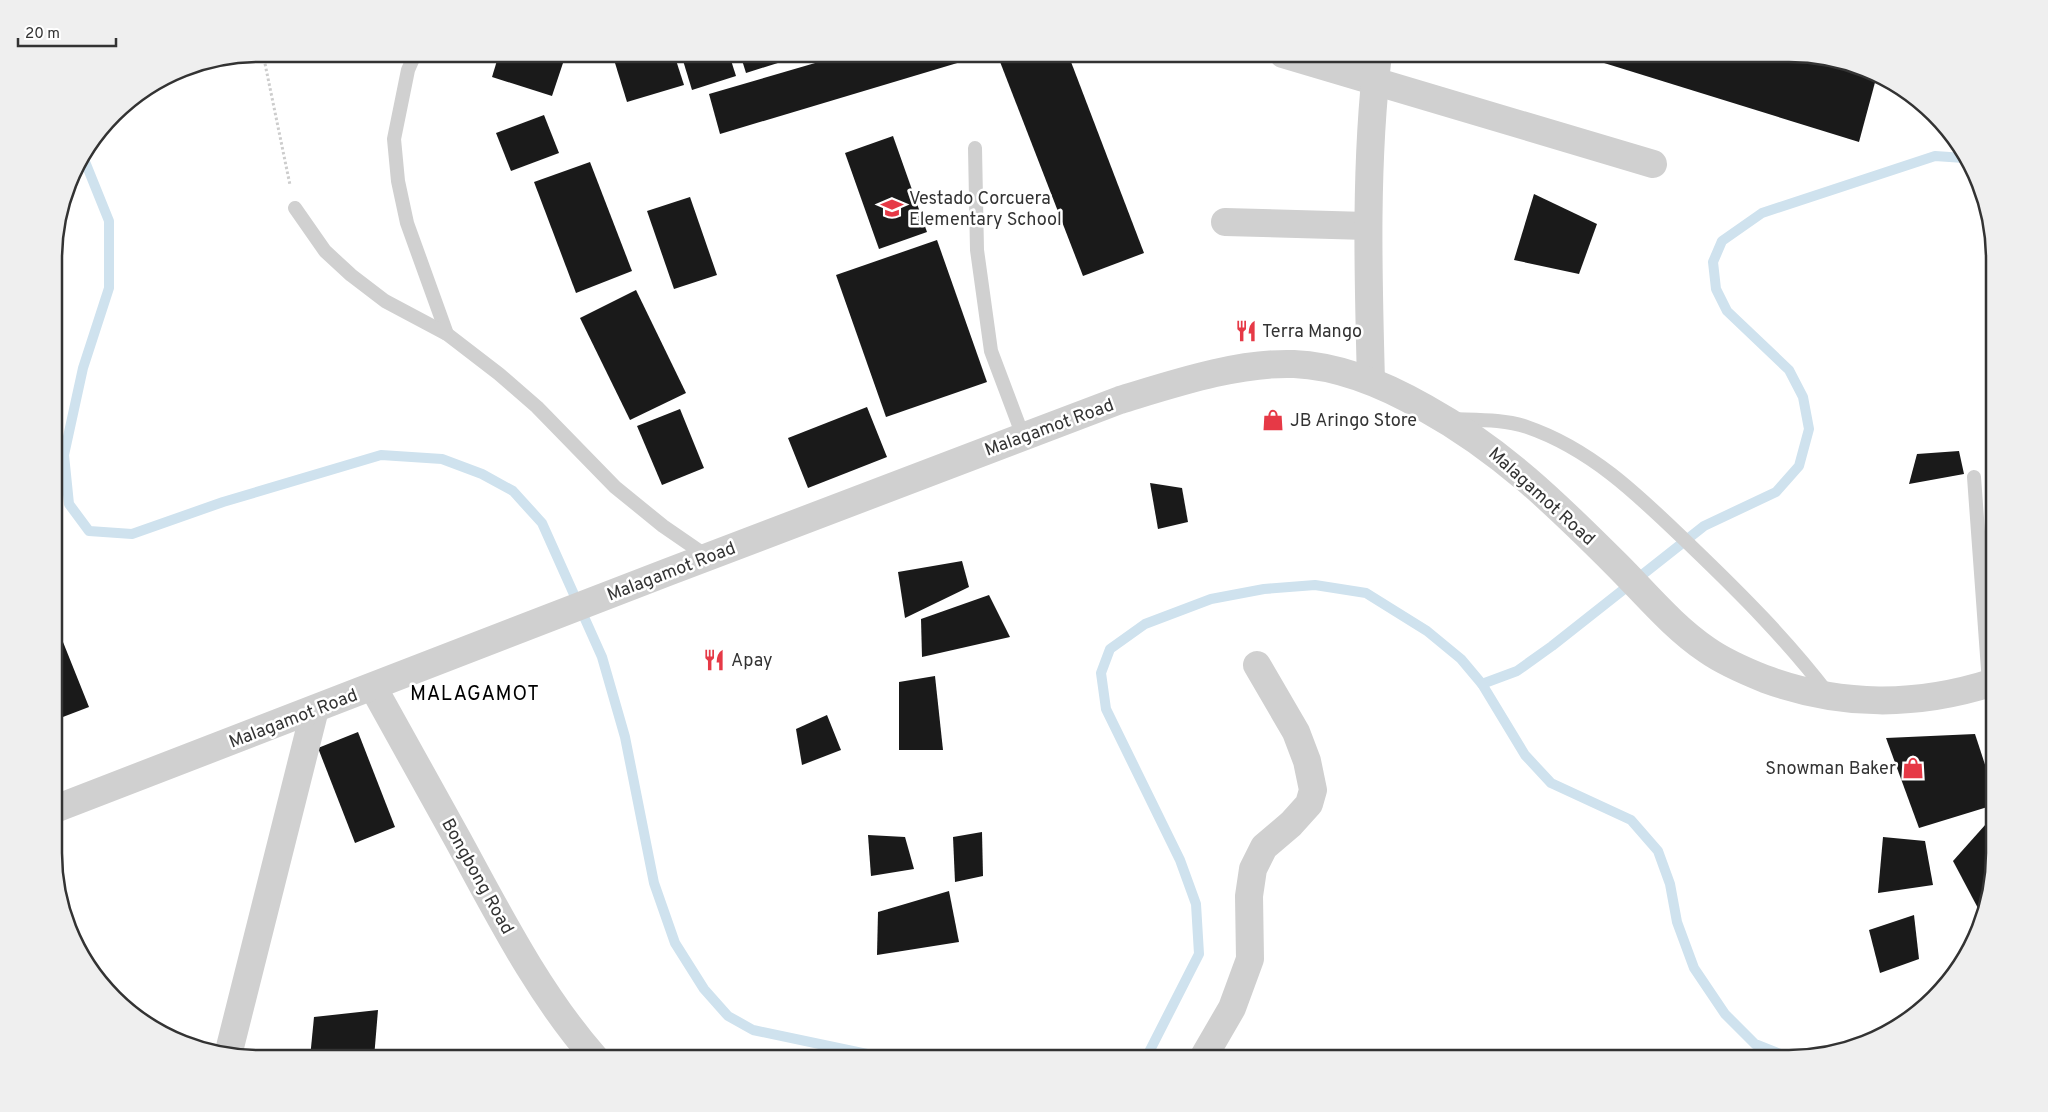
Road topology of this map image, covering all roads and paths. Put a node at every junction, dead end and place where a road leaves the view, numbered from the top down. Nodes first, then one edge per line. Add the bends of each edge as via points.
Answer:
1 (265, 62) edge
2 (412, 62) edge
3 (1340, 62) edge
4 (1376, 67) edge
5 (975, 148) dead end
6 (1653, 164) dead end
7 (295, 208) joint
8 (1225, 222) dead end
9 (1368, 226) junction
10 (447, 334) junction
11 (1370, 381) junction
12 (1445, 419) junction
13 (1023, 436) junction
14 (1974, 477) dead end
15 (708, 557) junction
16 (1986, 622) edge
17 (1256, 665) dead end
18 (1986, 684) edge
19 (373, 687) junction
20 (1831, 698) junction
21 (314, 709) junction
22 (62, 806) edge
23 (230, 1047) edge
24 (592, 1050) edge
25 (1208, 1050) edge

1 - 7 path
2 - 10 lane via 394,139 398,181 407,223
3 - 4 street
4 - 6 street
4 - 9 street
5 - 13 lane via 977,250 991,352
7 - 10 lane via 325,251 351,275 385,300
8 - 9 street
9 - 11 street
10 - 15 lane via 537,407 637,506
11 - 12 street, Malagamot Road
11 - 13 street, Malagamot Road via 1330,369 1294,364 1254,367 1173,384
12 - 20 street, Malagamot Road via 1490,448 1538,488 1678,626 1708,651 1743,671
12 - 20 lane via 1486,420 1526,427 1566,444 1601,466 1631,489 1782,636
13 - 15 street, Malagamot Road
14 - 16 lane
15 - 19 street, Malagamot Road
17 - 25 street via 1296,732 1313,790 1309,804 1264,847 1253,869 1249,896 1250,959 1232,1008
18 - 20 street, Malagamot Road via 1950,694 1908,699
19 - 21 street, Malagamot Road
19 - 24 street, Bongbong Road via 534,976 566,1022
21 - 22 street, Malagamot Road
21 - 23 street

